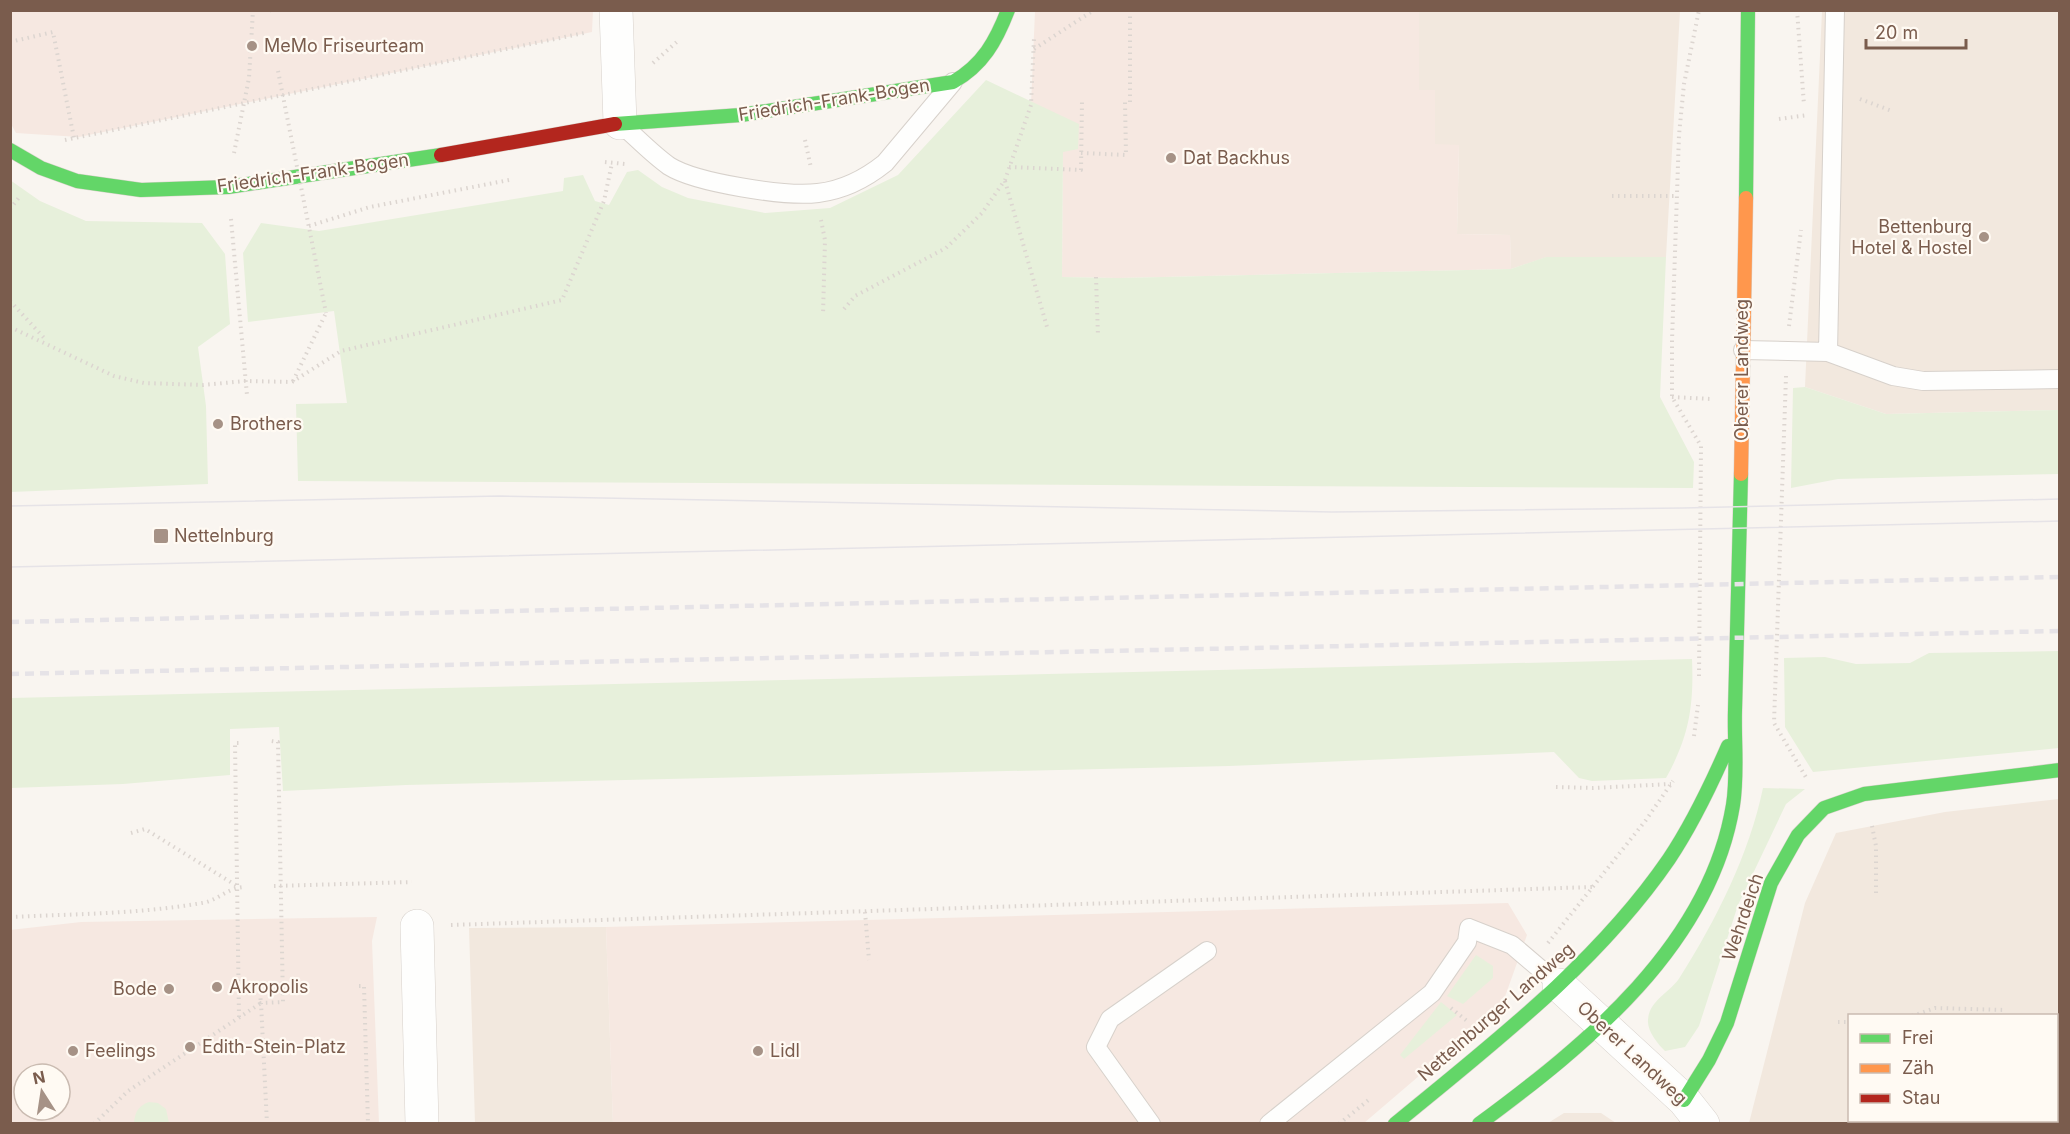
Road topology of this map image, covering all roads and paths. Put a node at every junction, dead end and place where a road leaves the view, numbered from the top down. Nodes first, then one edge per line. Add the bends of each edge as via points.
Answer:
1 (253, 10) edge
2 (1008, 10) edge
3 (1094, 10) edge
4 (1131, 10) edge
5 (1699, 10) edge
6 (1748, 10) edge
7 (1797, 10) edge
8 (1835, 10) edge
9 (616, 18) edge
10 (1035, 30) dead end
11 (10, 42) edge
12 (1034, 49) junction
13 (278, 71) dead end
14 (953, 82) junction
15 (1082, 101) dead end
16 (244, 103) junction
17 (621, 123) junction
18 (1804, 126) dead end
19 (74, 138) junction
20 (63, 140) dead end
21 (10, 150) edge
22 (1081, 153) junction
23 (603, 162) dead end
24 (612, 163) junction
25 (628, 165) dead end
26 (1009, 167) junction
27 (510, 180) dead end
28 (1005, 180) junction
29 (228, 187) junction
30 (1612, 196) dead end
31 (1678, 196) junction
32 (1802, 224) dead end
33 (309, 226) junction
34 (825, 240) dead end
35 (233, 253) dead end
36 (1096, 277) dead end
37 (10, 301) edge
38 (844, 309) dead end
39 (823, 315) dead end
40 (10, 327) edge
41 (1047, 327) dead end
42 (1098, 336) dead end
43 (48, 343) junction
44 (1743, 350) junction
45 (1788, 351) junction
46 (1828, 352) junction
47 (2060, 379) edge
48 (245, 381) junction
49 (292, 382) junction
50 (247, 395) dead end
51 (1699, 681) dead end
52 (1699, 693) dead end
53 (1734, 730) junction
54 (1693, 739) dead end
55 (271, 741) dead end
56 (240, 743) dead end
57 (2060, 770) edge
58 (1676, 776) dead end
59 (1671, 784) junction
60 (1556, 787) dead end
61 (1864, 794) junction
62 (1824, 808) junction
63 (131, 833) dead end
64 (412, 882) dead end
65 (274, 886) dead end
66 (280, 886) junction
67 (237, 887) junction
68 (244, 887) dead end
69 (1593, 887) junction
70 (1876, 897) dead end
71 (865, 912) junction
72 (10, 917) edge
73 (417, 926) joint
74 (1207, 951) dead end
75 (869, 960) dead end
76 (1532, 961) junction
77 (1559, 985) junction
78 (359, 986) dead end
79 (282, 988) junction
80 (292, 988) dead end
81 (260, 994) dead end
82 (261, 1003) junction
83 (2006, 1010) dead end
84 (1918, 1014) edge
85 (239, 1017) junction
86 (1838, 1022) dead end
87 (1848, 1022) edge
88 (1603, 1026) junction
89 (1694, 1112) edge
90 (94, 1124) edge
91 (267, 1124) edge
92 (368, 1124) edge
93 (422, 1124) edge
94 (1151, 1124) edge
95 (1269, 1124) edge
96 (1395, 1124) edge
97 (1479, 1124) edge

1 - 16 path
2 - 14 main road, Friedrich-Frank-Bogen via 988,52 972,72
3 - 12 path
4 - 22 path via 1126,155
5 - 31 path via 1684,84
6 - 44 main road, Oberer Landweg
7 - 18 path
8 - 46 lane
9 - 16 path
9 - 17 street
10 - 12 path
11 - 19 path via 53,32
12 - 26 path via 1031,105
13 - 33 path, bridge
14 - 17 main road, Friedrich-Frank-Bogen via 741,115
14 - 17 lane via 885,163 846,186 816,194 715,183 689,174 670,166
15 - 22 path
16 - 19 path
16 - 29 path
17 - 29 main road, Friedrich-Frank-Bogen
19 - 20 path
21 - 29 main road, Friedrich-Frank-Bogen via 41,168 105,187
22 - 26 path via 1081,170
23 - 24 path
24 - 25 path
24 - 49 path via 604,201 562,300 341,351
26 - 28 path
27 - 33 path via 370,207
28 - 38 path via 982,213 946,248 855,296
28 - 41 path
30 - 31 path
31 - 51 path via 1672,397 1701,446
32 - 45 path
33 - 49 path, bridge via 326,313
34 - 39 path
35 - 48 path
36 - 42 path
37 - 43 path
40 - 43 path
43 - 48 path via 114,376 144,383 203,385
44 - 45 lane
44 - 53 main road, Oberer Landweg
45 - 46 lane
45 - 62 path via 1774,723
46 - 47 lane via 1893,376 1923,381
48 - 49 path
48 - 50 path
52 - 54 path
53 - 77 main road, Nettelnburger Landweg via 1707,799 1655,878
53 - 88 main road via 1736,775 1732,815 1718,862 1683,930
55 - 66 path via 278,742
56 - 67 path via 235,743
57 - 61 main road, Wehrdeich
58 - 59 path
59 - 60 path
59 - 69 path
61 - 62 main road, Wehrdeich
61 - 70 path via 1876,846
62 - 89 main road, Wehrdeich via 1798,835 1771,883
63 - 67 path via 145,830
64 - 66 path
65 - 66 path
66 - 79 path
67 - 68 path
67 - 72 path via 204,903
67 - 85 path
69 - 71 path
69 - 76 path
71 - 73 path
71 - 75 path
73 - 93 street
74 - 94 lane via 1110,1019 1095,1047
76 - 77 lane
76 - 95 lane via 1512,945 1469,928 1467,942 1432,993
77 - 88 street, Oberer Landweg
77 - 96 main road, Nettelnburger Landweg
78 - 92 path via 364,986
79 - 80 path
79 - 82 path via 283,1002
81 - 82 path
82 - 85 path
82 - 91 path
83 - 84 path via 1935,1008
85 - 90 path via 128,1091
86 - 87 path
88 - 89 street, Oberer Landweg
88 - 97 main road via 1526,1091

